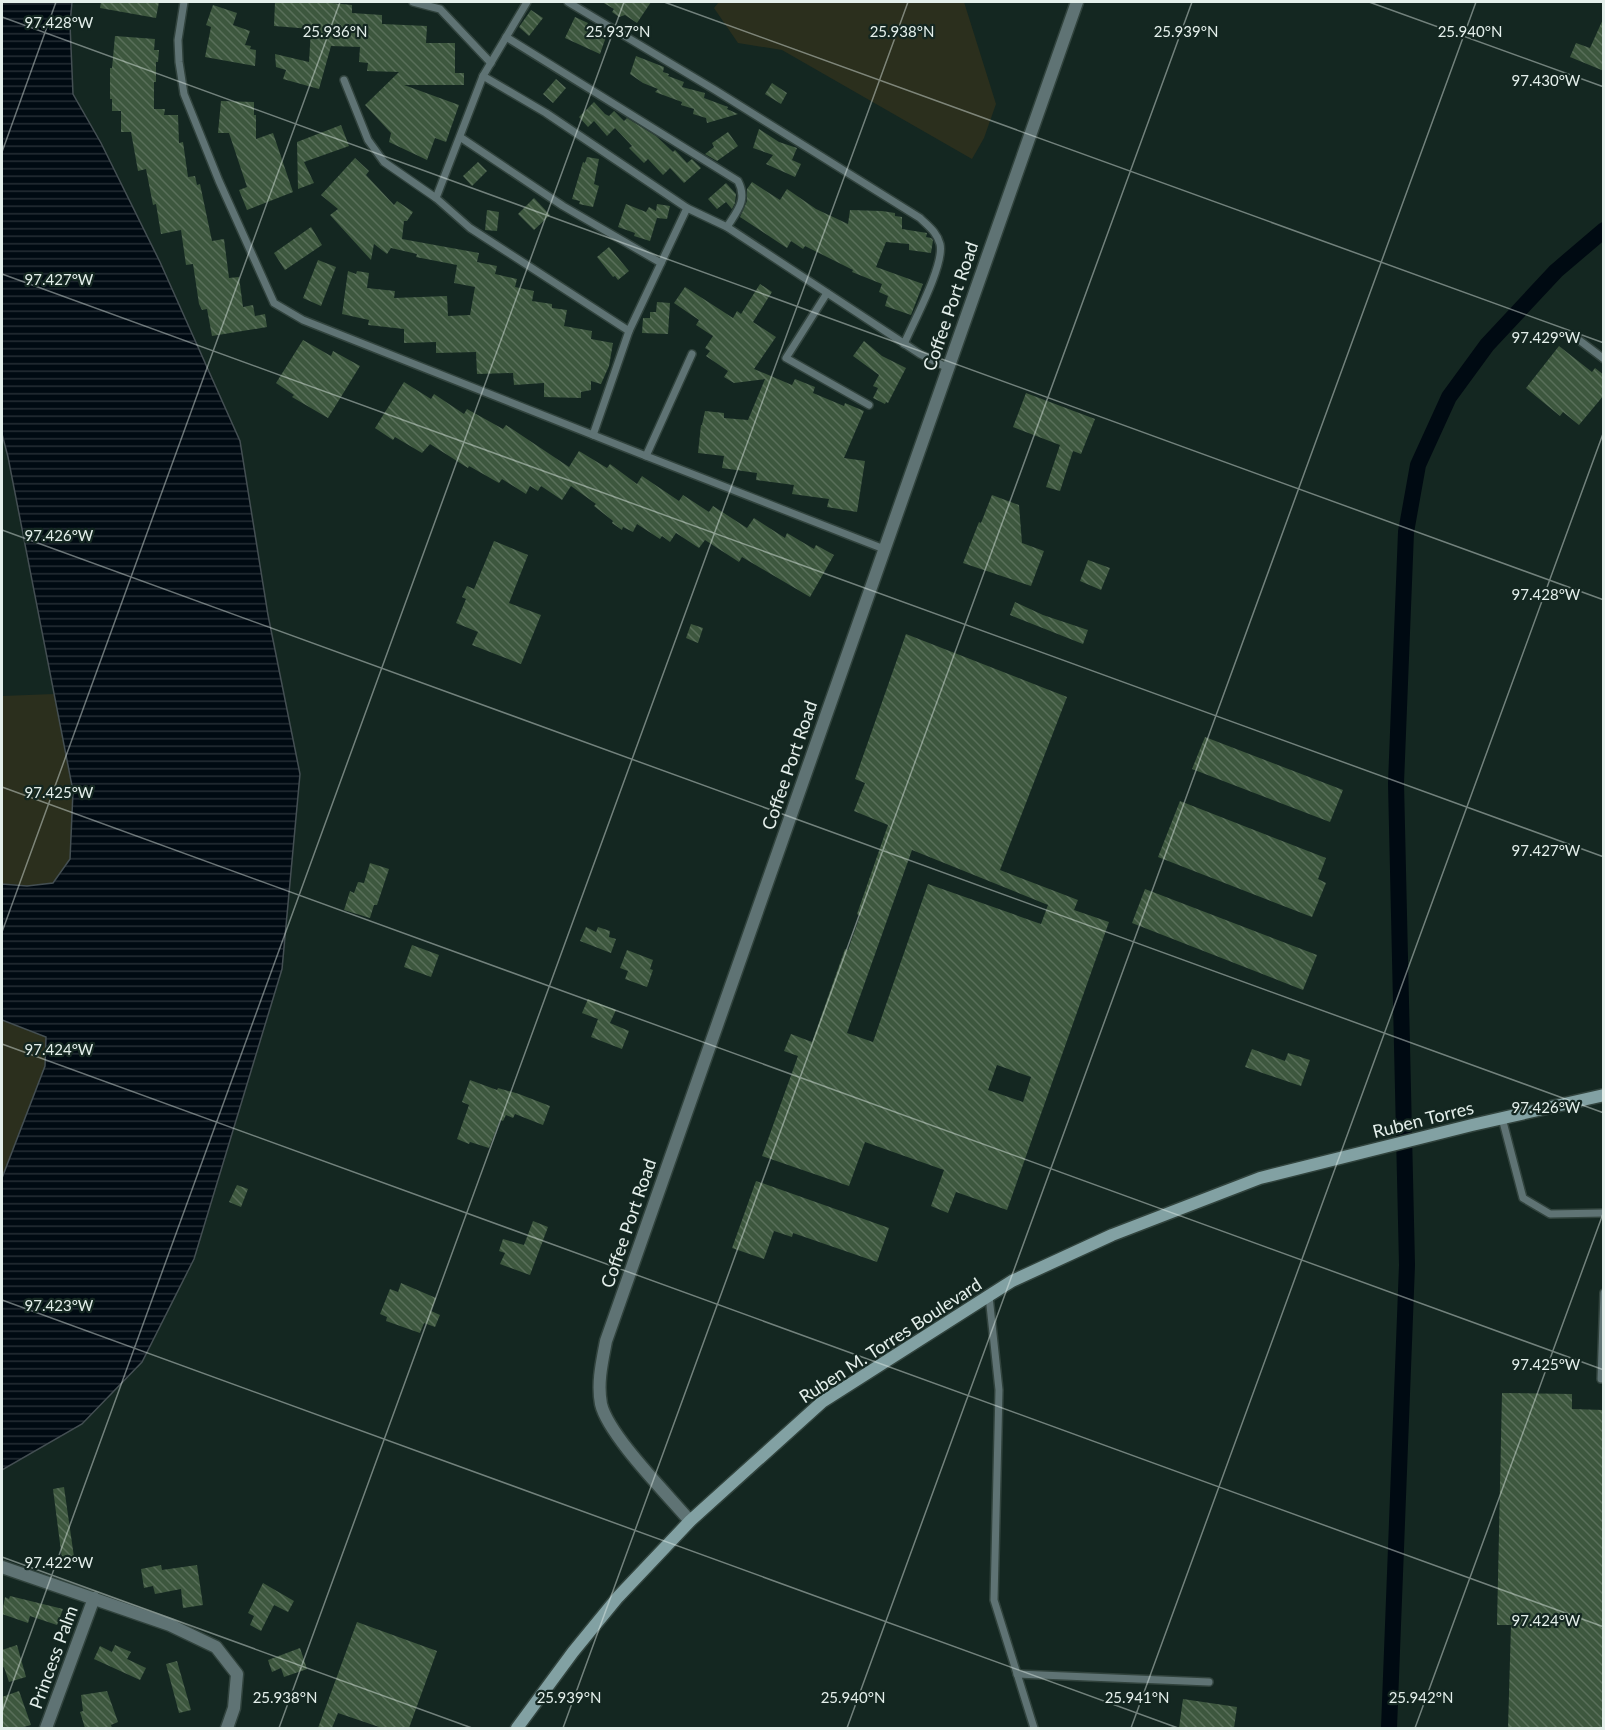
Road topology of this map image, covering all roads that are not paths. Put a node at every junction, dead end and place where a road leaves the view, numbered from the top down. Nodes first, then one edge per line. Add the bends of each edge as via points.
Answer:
1 (184, 2) edge
2 (412, 2) edge
3 (527, 2) edge
4 (568, 2) edge
5 (1077, 2) edge
6 (506, 37) junction
7 (491, 63) junction
8 (483, 76) junction
9 (344, 80) dead end
10 (460, 137) junction
11 (436, 198) junction
12 (687, 208) junction
13 (727, 227) junction
14 (662, 262) junction
15 (827, 293) junction
16 (629, 331) junction
17 (1580, 340) dead end
18 (904, 344) junction
19 (692, 354) dead end
20 (1604, 359) edge
21 (948, 368) junction
22 (868, 405) dead end
23 (593, 435) junction
24 (646, 456) junction
25 (884, 549) junction
26 (1604, 1095) edge
27 (1502, 1118) junction
28 (1357, 1154) joint
29 (1604, 1213) edge
30 (1604, 1293) edge
31 (989, 1296) junction
32 (1604, 1379) edge
33 (690, 1521) junction
34 (2, 1567) edge
35 (94, 1598) junction
36 (1017, 1674) junction
37 (1209, 1682) dead end
38 (46, 1728) edge
39 (227, 1728) edge
40 (517, 1728) edge
41 (1034, 1728) edge

1 - 23 lane via 178,62 184,94 274,303 303,320
2 - 7 lane via 440,9
3 - 6 lane
4 - 18 lane via 920,218 934,231 940,246 934,276
5 - 21 street, Coffee Port Road
6 - 7 lane
6 - 13 lane via 738,181 743,190 741,204
7 - 8 lane
8 - 10 lane
8 - 12 lane via 546,113
9 - 11 lane via 368,140 384,162
10 - 11 lane
10 - 14 lane via 563,206
11 - 16 lane via 470,228
12 - 13 lane
12 - 14 lane
13 - 15 lane
14 - 16 lane
15 - 18 lane
15 - 22 lane via 786,358
16 - 23 lane
17 - 20 lane
18 - 21 lane
19 - 24 lane
21 - 25 street, Coffee Port Road
23 - 24 lane
24 - 25 lane
25 - 33 street, Coffee Port Road via 606,1341 599,1375 602,1406 616,1434
26 - 27 main road, Ruben Torres
27 - 28 main road, Ruben Torres
27 - 29 lane via 1523,1198 1551,1214
28 - 31 main road, Ruben M. Torres Boulevard via 1260,1178 1162,1214 1112,1234
30 - 32 lane
31 - 33 main road, Ruben M. Torres Boulevard via 822,1402
31 - 36 lane via 999,1390 994,1600
33 - 40 main road, Ruben M. Torres Boulevard via 618,1597
34 - 35 street
35 - 38 street, Princess Palm
35 - 39 street via 170,1625 216,1647 237,1674 234,1708
36 - 37 lane
36 - 41 lane

